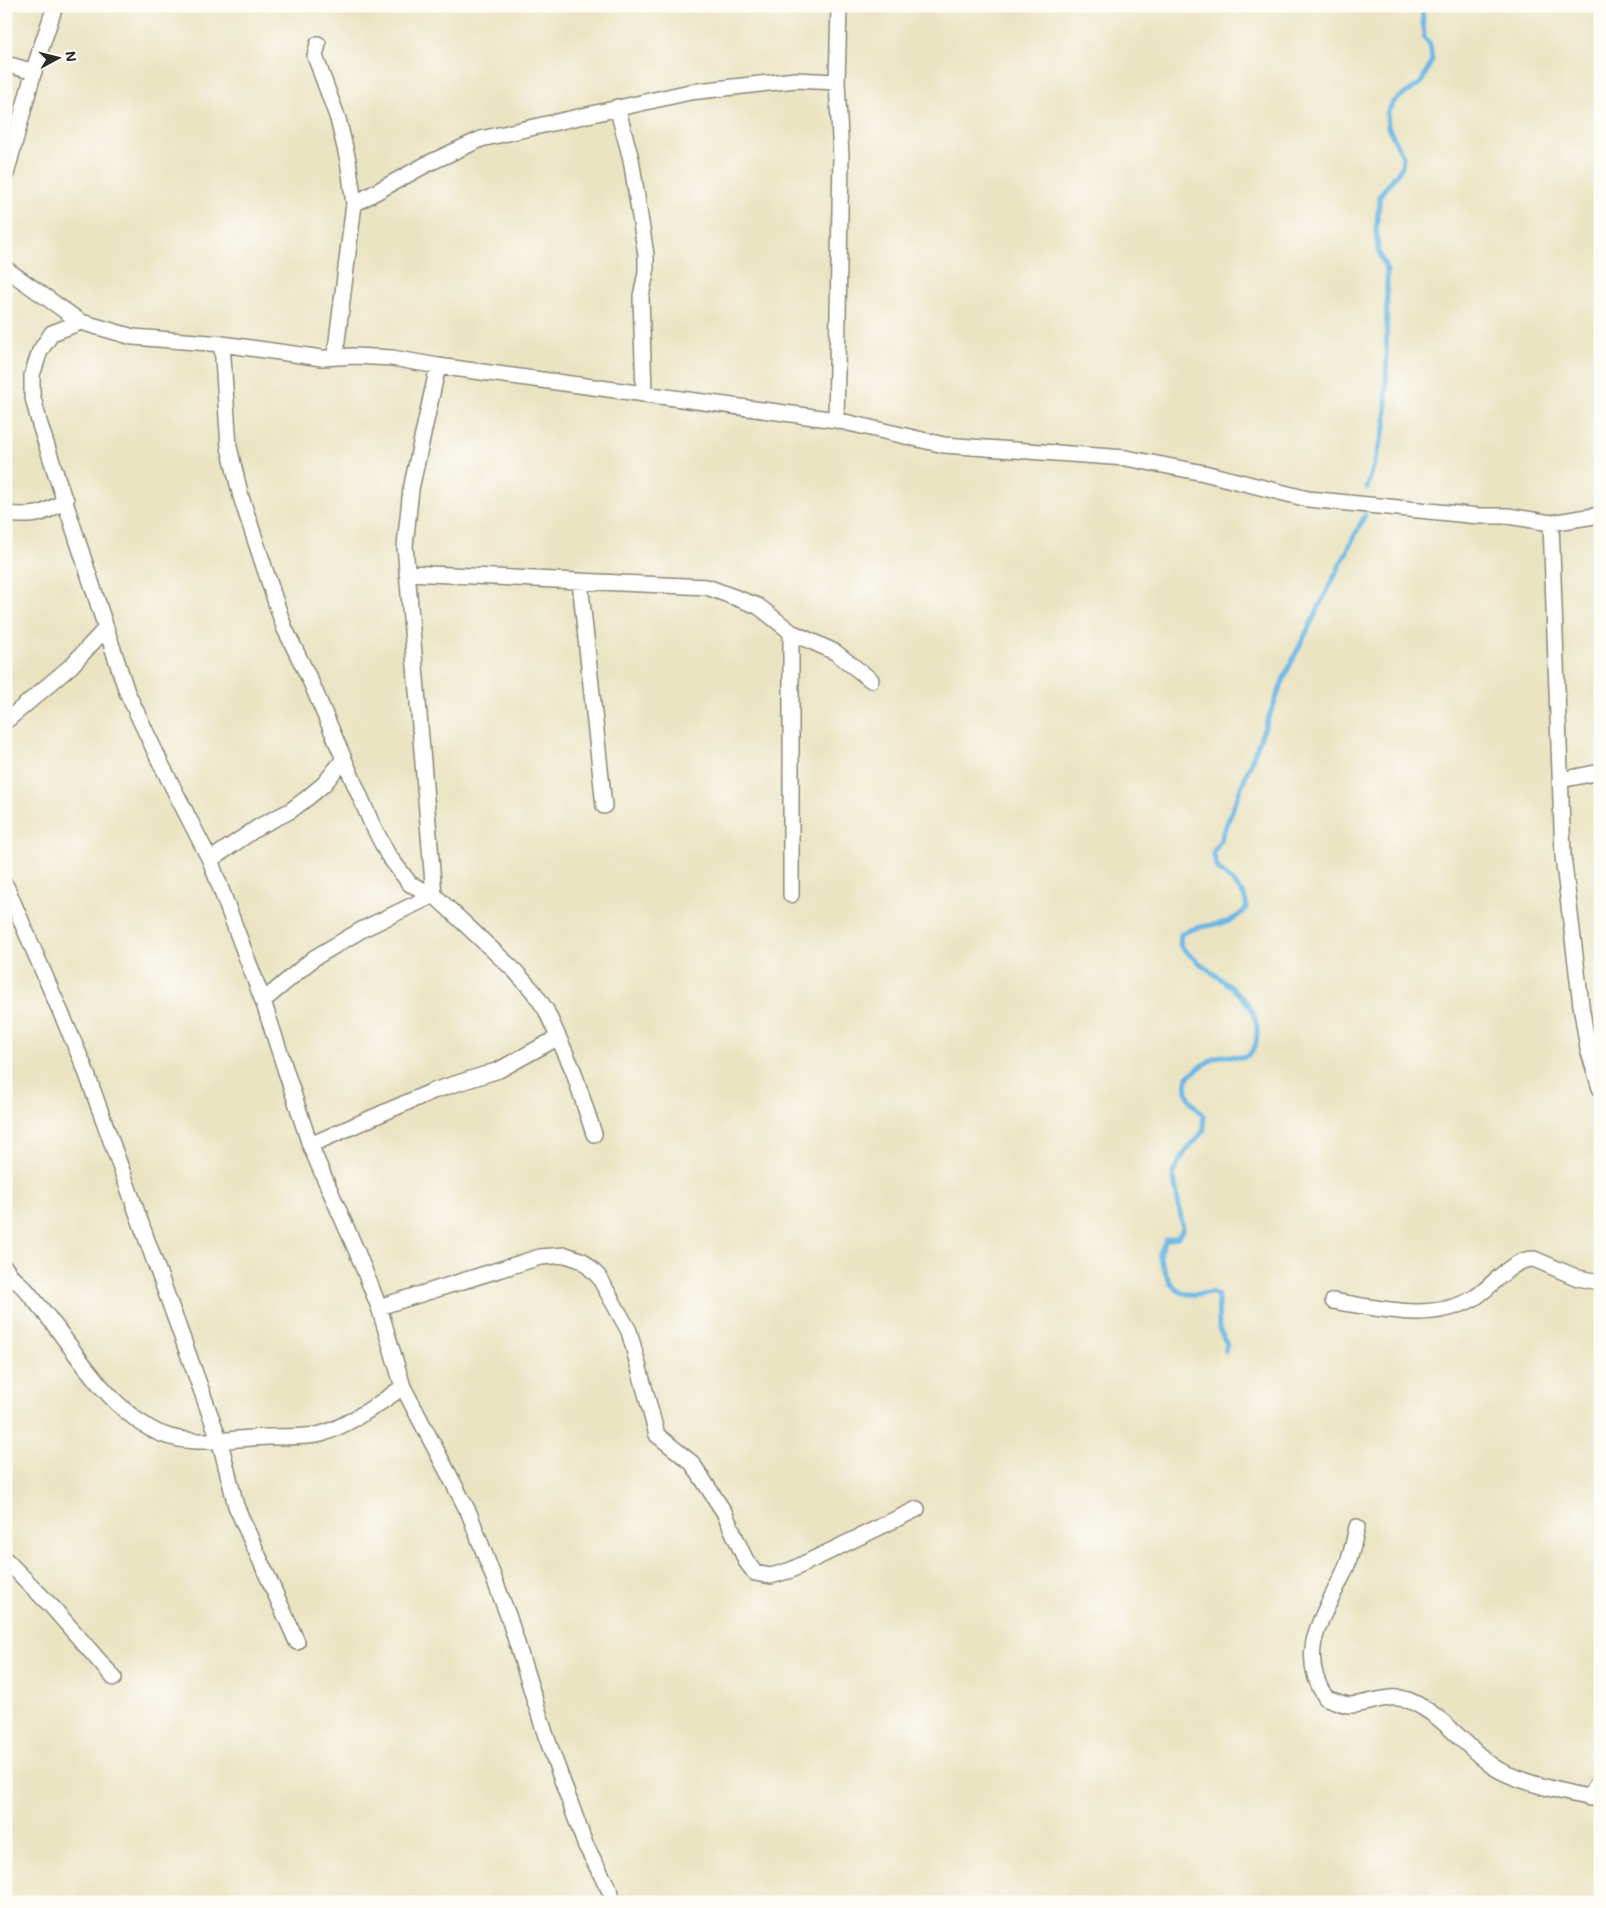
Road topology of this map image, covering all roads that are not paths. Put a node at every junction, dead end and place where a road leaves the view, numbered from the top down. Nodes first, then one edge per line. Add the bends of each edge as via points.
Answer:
1 (54, 6) edge
2 (839, 6) edge
3 (318, 44) dead end
4 (6, 64) edge
5 (34, 72) junction
6 (837, 82) junction
7 (617, 107) junction
8 (6, 174) edge
9 (354, 204) junction
10 (6, 269) edge
11 (81, 322) junction
12 (222, 344) junction
13 (335, 357) junction
14 (438, 366) junction
15 (644, 393) junction
16 (836, 420) junction
17 (66, 500) junction
18 (6, 514) edge
19 (1600, 515) edge
20 (1551, 523) junction
21 (407, 573) junction
22 (580, 582) junction
23 (106, 628) junction
24 (791, 632) junction
25 (871, 680) dead end
26 (6, 721) edge
27 (344, 759) junction
28 (1600, 772) edge
29 (1562, 780) junction
30 (604, 806) dead end
31 (210, 860) junction
32 (6, 886) edge
33 (434, 895) junction
34 (791, 895) dead end
35 (263, 1001) junction
36 (557, 1038) junction
37 (1594, 1048) edge
38 (1600, 1088) edge
39 (594, 1134) dead end
40 (310, 1145) junction
41 (8, 1277) edge
42 (1600, 1282) edge
43 (1333, 1301) dead end
44 (379, 1308) junction
45 (403, 1387) junction
46 (220, 1442) junction
47 (917, 1509) dead end
48 (1357, 1527) dead end
49 (6, 1560) edge
50 (297, 1642) dead end
51 (114, 1678) dead end
52 (1600, 1779) edge
53 (1594, 1799) edge
54 (611, 1893) dead end

1 - 5 street
2 - 6 street
3 - 9 street via 315,56 340,128
4 - 5 street
5 - 8 street
6 - 7 street via 795,80 690,92
6 - 16 street via 841,167
7 - 9 street via 590,116 481,139
7 - 15 street via 631,159 646,255 640,314
9 - 13 street
10 - 11 street
11 - 12 street via 133,337
11 - 17 street via 52,333 40,351 32,375 32,394 40,425
12 - 13 street
12 - 27 street via 229,446 240,497 284,628
13 - 14 street via 392,358
14 - 15 street
14 - 21 street via 410,489 405,546
15 - 16 street
16 - 20 street via 944,445 1126,458 1204,473 1308,499 1508,516
17 - 18 street via 44,514
17 - 23 street
19 - 20 street
20 - 29 street
21 - 22 street
21 - 33 street
22 - 24 street via 707,587 758,606
22 - 30 street
23 - 26 street via 71,666
23 - 31 street via 127,692
24 - 25 street via 835,652
24 - 34 street
27 - 31 street via 324,784 306,799
27 - 33 street via 388,855 410,884
28 - 29 street
29 - 37 street via 1563,856 1581,1006
31 - 35 street
32 - 46 street via 84,1066
33 - 35 street via 363,929 314,958
33 - 36 street via 533,991 546,1010
35 - 40 street
36 - 39 street via 585,1102
36 - 40 street via 500,1070 433,1091
37 - 38 street
40 - 44 street
41 - 46 street via 24,1288 100,1385 128,1414 151,1429 175,1438
42 - 43 street via 1578,1278 1527,1259 1474,1298 1430,1312
44 - 45 street
44 - 47 street via 540,1257 566,1255 583,1261 599,1276 628,1331 657,1435 692,1463 724,1512 746,1561 755,1573 771,1576 792,1570
45 - 46 street via 372,1409 320,1434
45 - 54 street via 469,1513 509,1618 544,1732 585,1844
46 - 50 street via 236,1506
48 - 53 street via 1347,1566 1320,1620 1312,1648 1311,1665 1316,1684 1326,1698 1349,1705 1385,1698 1406,1699 1445,1722 1492,1766 1531,1783
49 - 51 street
52 - 53 street

